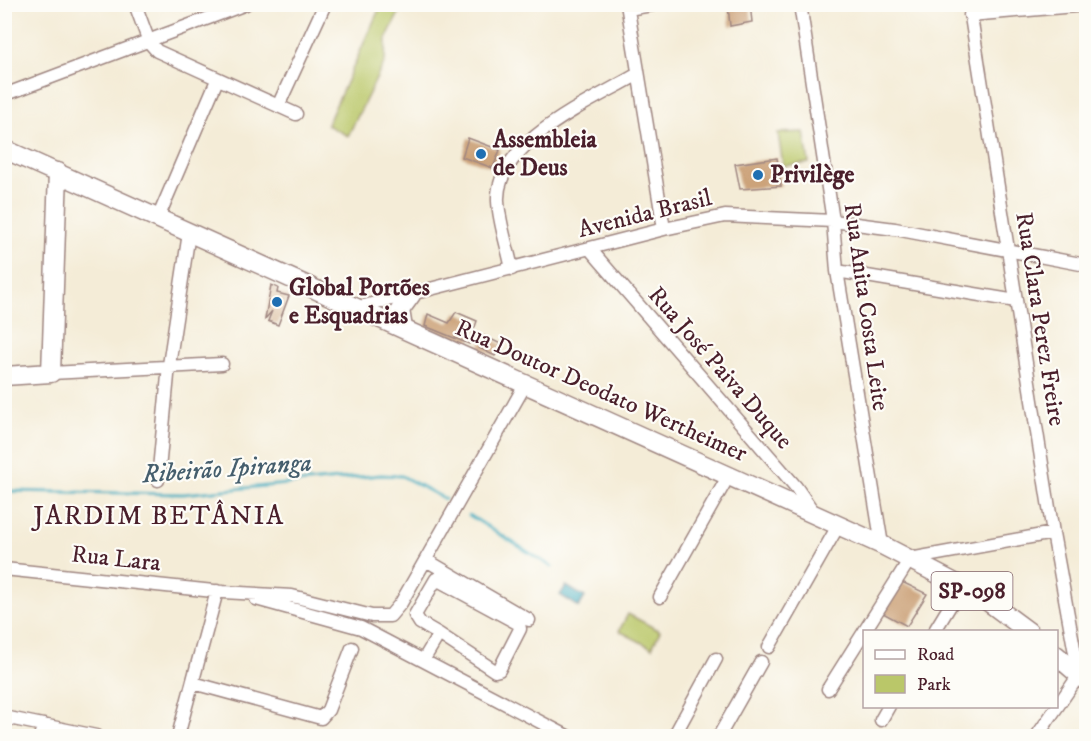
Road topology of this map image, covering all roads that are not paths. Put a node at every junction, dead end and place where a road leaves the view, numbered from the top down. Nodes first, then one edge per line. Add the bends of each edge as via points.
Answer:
1 (135, 4) edge
2 (246, 4) edge
3 (325, 4) edge
4 (657, 4) edge
5 (800, 4) edge
6 (1086, 5) edge
7 (627, 7) edge
8 (969, 10) edge
9 (149, 42) junction
10 (639, 74) junction
11 (217, 80) junction
12 (4, 95) edge
13 (278, 106) junction
14 (296, 114) dead end
15 (4, 149) edge
16 (58, 172) junction
17 (158, 218) junction
18 (833, 221) junction
19 (664, 229) junction
20 (189, 233) junction
21 (590, 249) junction
22 (1008, 250) junction
23 (1086, 266) edge
24 (512, 269) junction
25 (837, 271) junction
26 (411, 295) junction
27 (1016, 301) junction
28 (360, 307) junction
29 (403, 328) junction
30 (222, 364) dead end
31 (169, 365) junction
32 (51, 373) junction
33 (4, 376) edge
34 (525, 385) junction
35 (729, 475) junction
36 (158, 480) dead end
37 (816, 516) junction
38 (837, 526) junction
39 (1053, 533) junction
40 (882, 545) junction
41 (910, 559) junction
42 (426, 560) junction
43 (4, 569) edge
44 (962, 586) junction
45 (220, 591) junction
46 (660, 597) dead end
47 (529, 620) dead end
48 (865, 630) edge
49 (935, 630) edge
50 (1027, 630) edge
51 (439, 634) junction
52 (863, 634) edge
53 (769, 647) dead end
54 (352, 648) dead end
55 (1058, 657) edge
56 (423, 659) junction
57 (716, 659) dead end
58 (761, 663) dead end
59 (1083, 678) edge
60 (193, 683) junction
61 (828, 689) dead end
62 (888, 708) edge
63 (4, 717) edge
64 (881, 720) dead end
65 (42, 731) edge
66 (552, 732) edge
67 (96, 736) edge
68 (178, 736) edge
69 (567, 736) edge
70 (674, 736) edge
71 (719, 736) edge
72 (1037, 736) edge

1 - 9 street
2 - 9 street
3 - 13 street
4 - 7 street
5 - 18 street, Rua Anita Costa Leite
6 - 8 street
7 - 10 street
8 - 22 street, Rua Clara Perez Freire
9 - 11 street via 157,51
9 - 12 street
10 - 19 street
10 - 24 street via 532,139 509,164 500,180 498,201
11 - 13 street
11 - 17 street
13 - 14 street
15 - 16 main road, Rua Doutor Deodato Wertheimer / SP-098
16 - 17 main road, Rua Doutor Deodato Wertheimer / SP-098
16 - 32 main road
17 - 20 main road, Rua Doutor Deodato Wertheimer / SP-098
18 - 19 street, Avenida Brasil via 725,216
18 - 22 street, Avenida Brasil via 895,228
18 - 25 street, Rua Anita Costa Leite
19 - 21 street, Avenida Brasil
20 - 28 main road, Rua Doutor Deodato Wertheimer / SP-098
20 - 31 street
21 - 24 street, Avenida Brasil
21 - 37 street, Rua José Paiva Duque via 796,487
22 - 23 street, Avenida Brasil
22 - 27 street, Rua Clara Perez Freire
24 - 26 street, Avenida Brasil
25 - 27 street
25 - 40 street, Rua Anita Costa Leite
26 - 28 street, Avenida Brasil
26 - 29 main road via 400,310
27 - 39 street, Rua Clara Perez Freire
28 - 29 main road, Rua Doutor Deodato Wertheimer / SP-098
29 - 34 main road, Rua Doutor Deodato Wertheimer / SP-098
30 - 31 street
31 - 32 street
31 - 36 street
32 - 33 main road
34 - 35 main road, Rua Doutor Deodato Wertheimer / SP-098
34 - 42 street
35 - 37 main road, Rua Doutor Deodato Wertheimer / SP-098
35 - 46 street
37 - 38 main road, SP-098
38 - 40 main road, SP-098
38 - 53 street
39 - 41 street
39 - 59 street, Rua Clara Perez Freire
40 - 41 main road, SP-098
41 - 44 main road, SP-098
41 - 48 street
42 - 45 street via 390,616 292,596
42 - 47 street
43 - 45 street, Rua Lara
44 - 49 street
44 - 50 main road, SP-098 via 999,607
45 - 56 street via 361,628
45 - 60 street
51 - 51 street via 416,620 415,615 436,579 520,628 495,671
51 - 56 street
52 - 61 street
54 - 60 street via 328,710 321,718
55 - 59 main road
56 - 66 street
57 - 70 street
58 - 71 street
59 - 72 street
60 - 68 street
62 - 64 street
63 - 65 street
65 - 67 street
66 - 69 street

